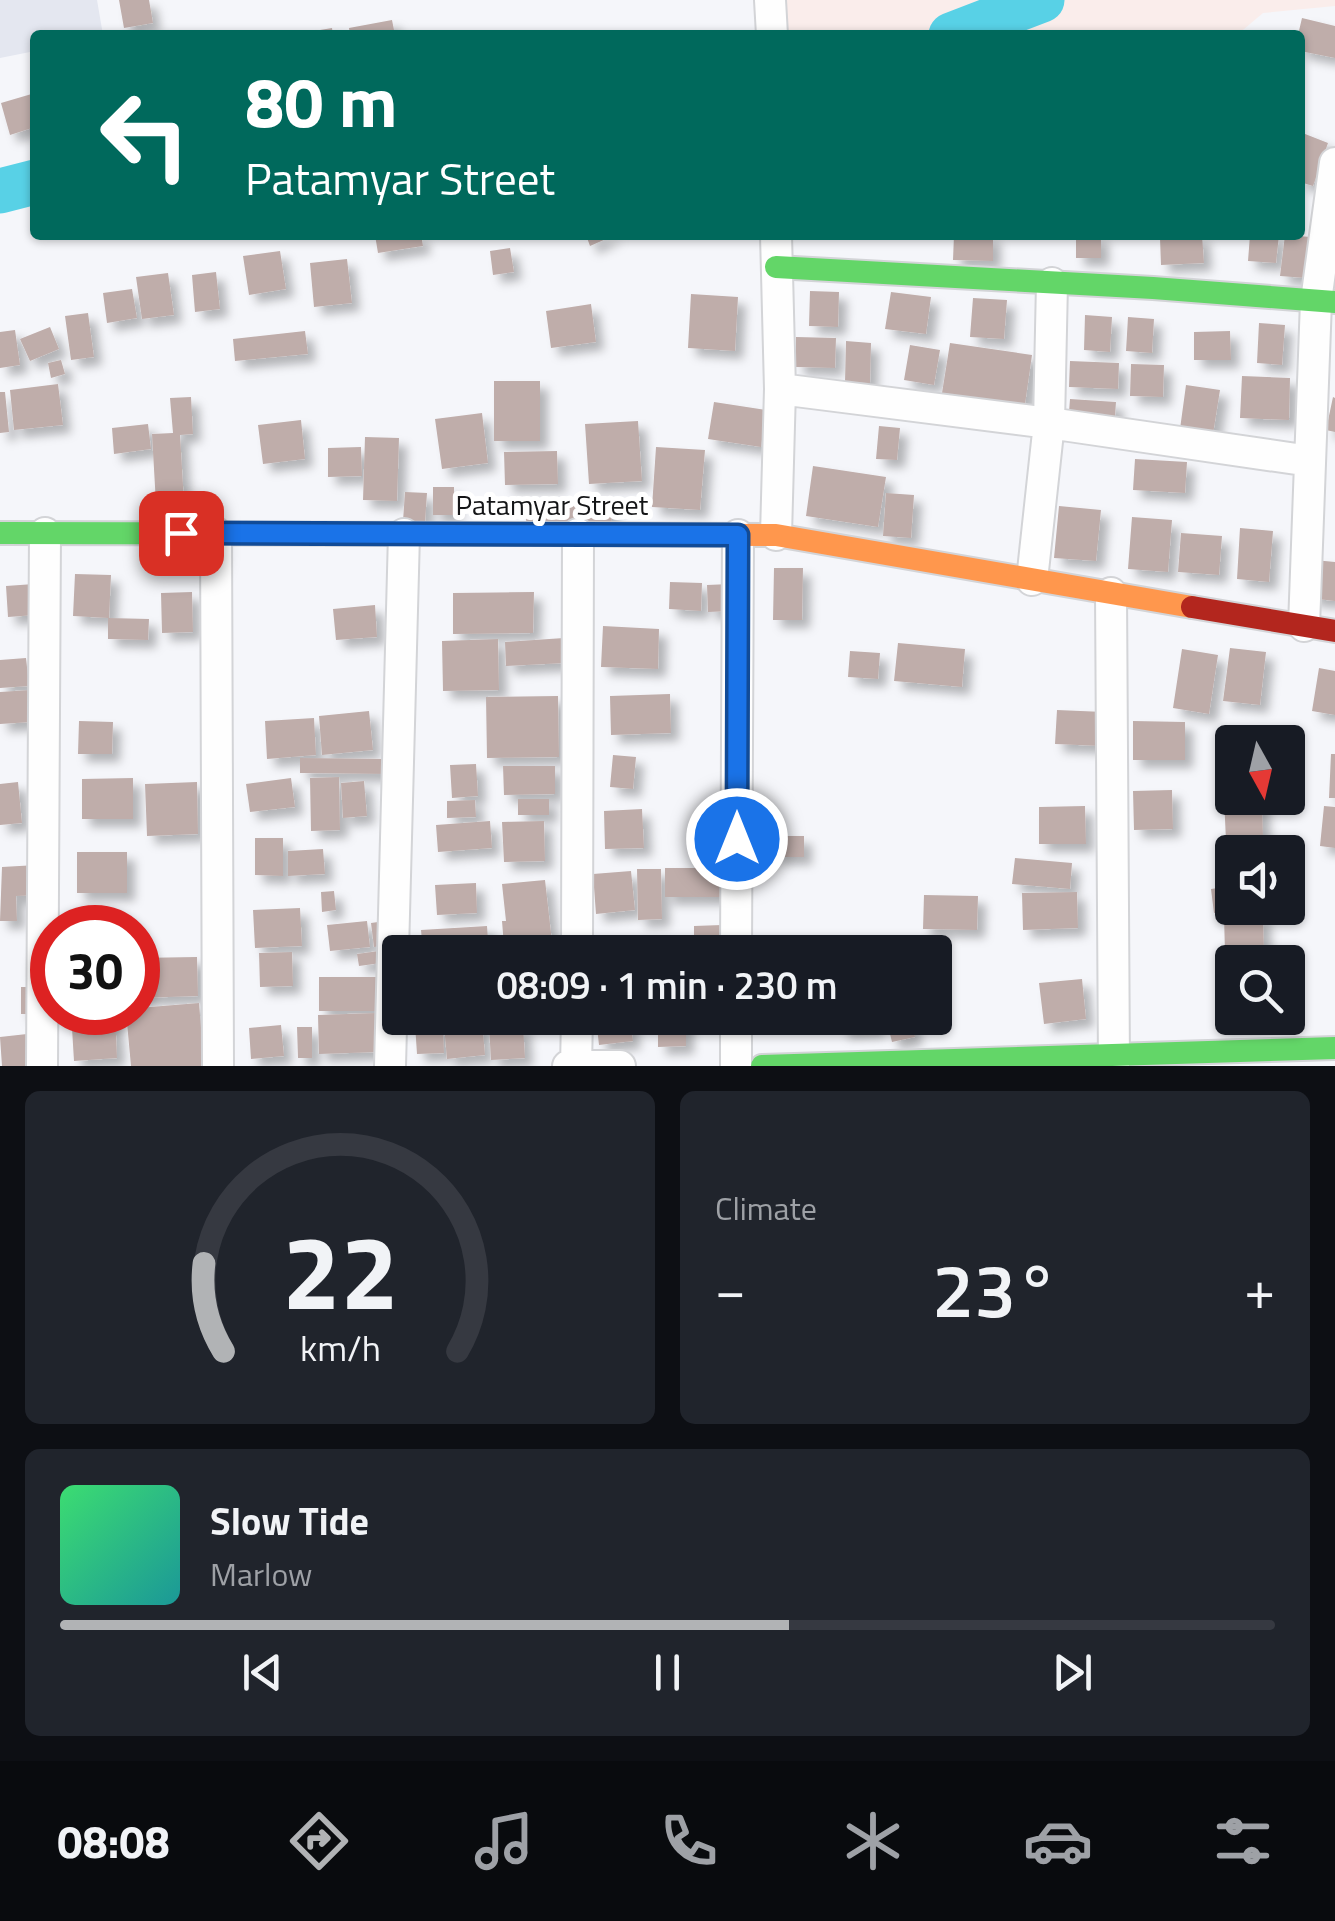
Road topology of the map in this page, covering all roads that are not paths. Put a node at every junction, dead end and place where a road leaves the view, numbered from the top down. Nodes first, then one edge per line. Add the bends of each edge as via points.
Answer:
1 (770, 0) edge
2 (772, 30) edge
3 (1335, 163) edge
4 (776, 240) edge
5 (776, 267) junction
6 (1052, 282) junction
7 (1326, 302) edge
8 (780, 388) junction
9 (1049, 422) junction
10 (1310, 462) junction
11 (0, 533) edge
12 (44, 533) junction
13 (216, 533) junction
14 (404, 534) junction
15 (578, 534) junction
16 (738, 535) junction
17 (776, 535) junction
18 (1032, 580) junction
19 (1111, 593) junction
20 (1304, 626) junction
21 (1335, 631) edge
22 (577, 935) edge
23 (736, 935) edge
24 (576, 1035) edge
25 (736, 1035) edge
26 (1335, 1048) edge
27 (1279, 1058) edge
28 (1114, 1061) edge
29 (42, 1066) edge
30 (218, 1066) edge
31 (390, 1066) edge
32 (568, 1066) edge
33 (576, 1066) edge
34 (620, 1066) edge
35 (736, 1066) edge
36 (762, 1066) edge

1 - 2 street
3 - 7 street
4 - 5 street
5 - 6 street
5 - 8 street
6 - 7 street
6 - 9 street
7 - 10 street
8 - 9 street
8 - 17 street
9 - 10 street
9 - 18 street
10 - 20 street
11 - 12 street, Patamyar Street
12 - 13 street, Patamyar Street
12 - 29 street
13 - 14 street, Patamyar Street
13 - 30 street
14 - 15 street, Patamyar Street
14 - 31 street
15 - 16 street, Patamyar Street
15 - 22 street
16 - 17 street, Patamyar Street
16 - 23 street
17 - 18 street, Patamyar Street
18 - 19 street, Patamyar Street
19 - 20 street, Patamyar Street
19 - 28 street
20 - 21 street, Patamyar Street
24 - 33 street
25 - 35 street
26 - 27 street
27 - 28 street
28 - 36 street
32 - 33 street
33 - 34 street

